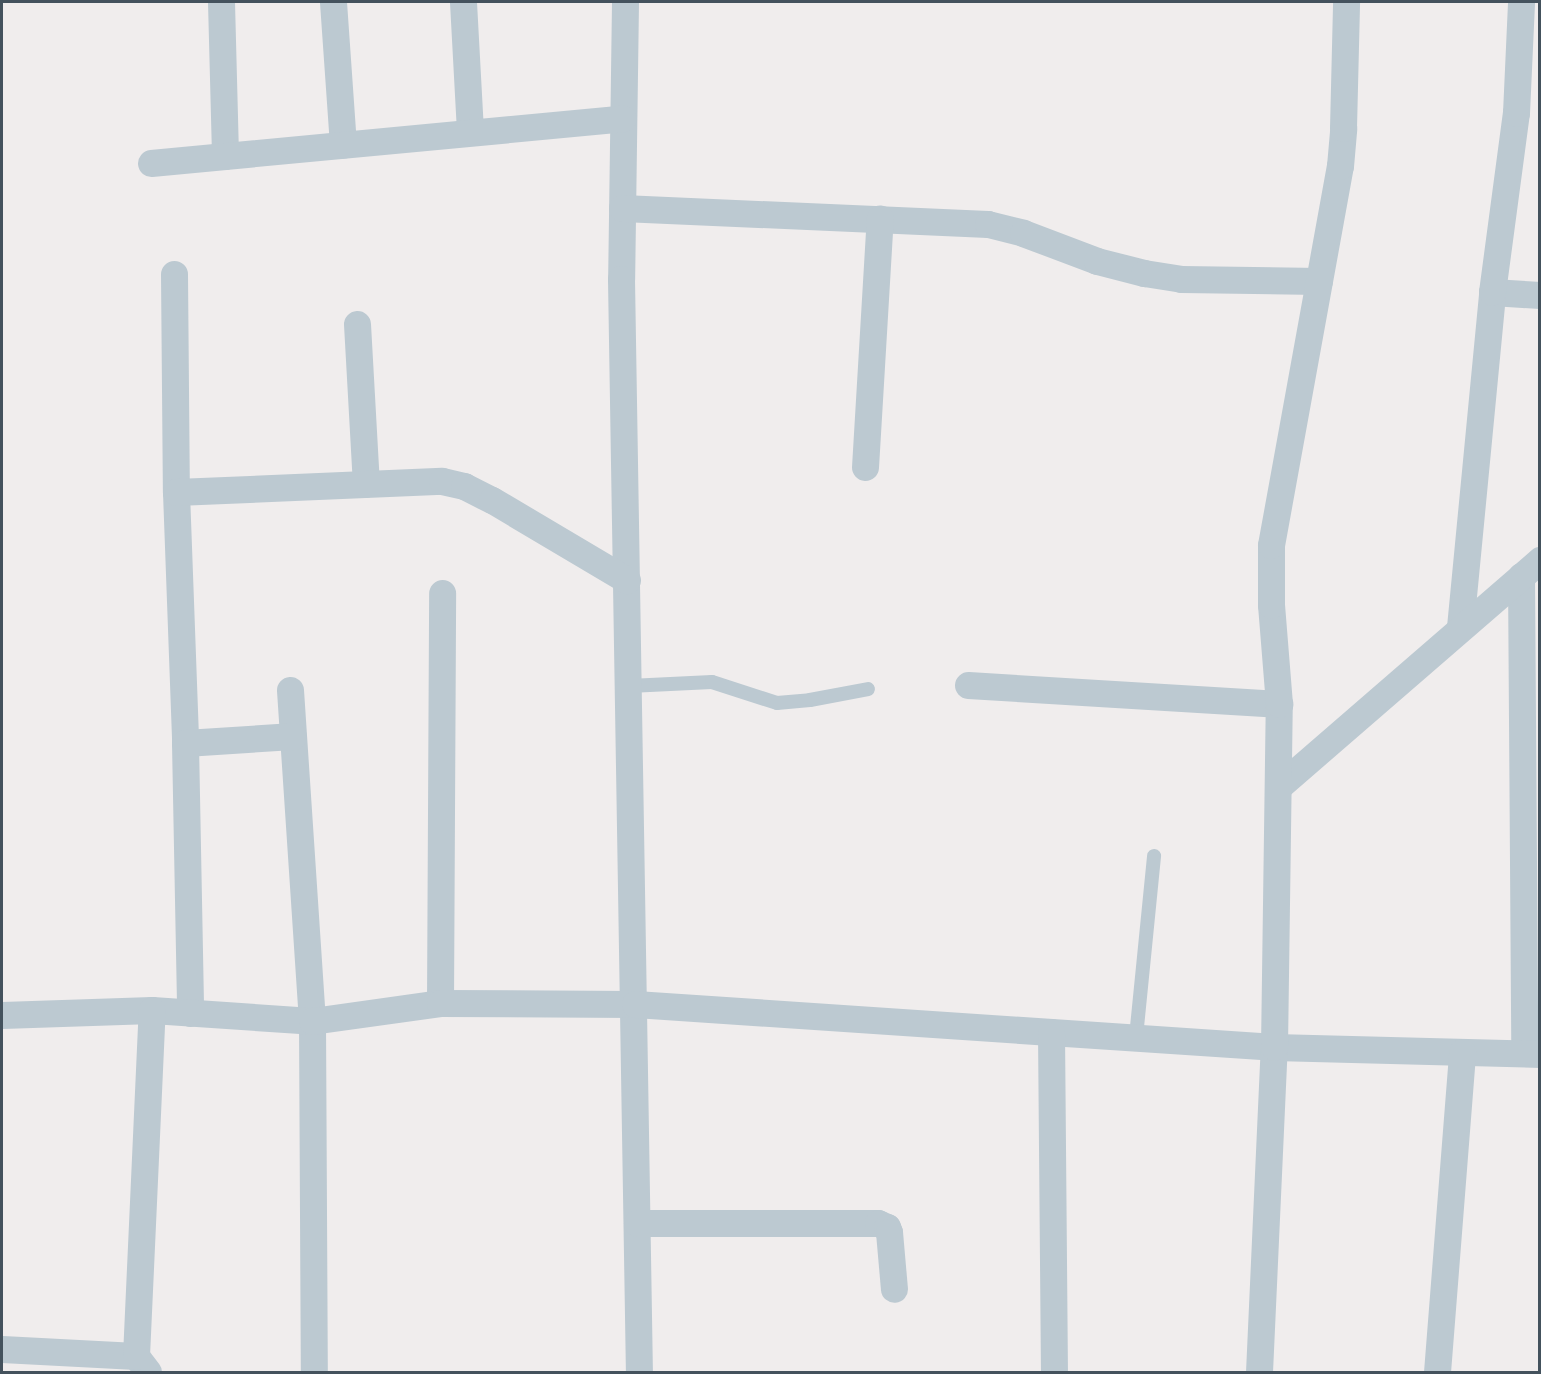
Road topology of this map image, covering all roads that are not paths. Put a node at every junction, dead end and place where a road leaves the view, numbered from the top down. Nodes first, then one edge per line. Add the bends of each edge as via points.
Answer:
1 (221, 2) edge
2 (333, 2) edge
3 (463, 2) edge
4 (625, 2) edge
5 (1346, 2) edge
6 (1521, 2) edge
7 (623, 118) junction
8 (470, 132) junction
9 (343, 145) junction
10 (225, 156) junction
11 (151, 163) dead end
12 (622, 208) junction
13 (880, 218) junction
14 (174, 274) dead end
15 (1319, 281) junction
16 (1492, 292) junction
17 (1539, 295) edge
18 (357, 324) dead end
19 (865, 466) dead end
20 (366, 484) junction
21 (176, 492) junction
22 (1530, 568) edge
23 (627, 580) junction
24 (442, 593) dead end
25 (1460, 627) junction
26 (629, 686) junction
27 (968, 686) dead end
28 (290, 690) dead end
29 (868, 690) dead end
30 (1279, 704) junction
31 (293, 736) junction
32 (185, 743) junction
33 (1278, 787) junction
34 (1154, 856) dead end
35 (440, 1003) junction
36 (635, 1004) junction
37 (152, 1010) junction
38 (190, 1013) junction
39 (2, 1015) edge
40 (312, 1021) junction
41 (1051, 1032) junction
42 (1136, 1037) junction
43 (1274, 1047) junction
44 (1462, 1052) junction
45 (1532, 1053) edge
46 (637, 1223) junction
47 (894, 1289) dead end
48 (2, 1349) edge
49 (142, 1364) edge
50 (314, 1372) edge
51 (639, 1372) edge
52 (1054, 1372) edge
53 (1259, 1372) edge
54 (1437, 1372) edge

1 - 10 street
2 - 9 street
3 - 8 street
4 - 7 street
5 - 15 street via 1342,137
6 - 16 street via 1516,113
7 - 8 street
7 - 12 street
8 - 9 street
9 - 10 street
10 - 11 street
12 - 13 street
12 - 23 street
13 - 15 street via 988,224 1097,261 1153,275
13 - 19 street
14 - 21 street
15 - 30 street via 1271,546
16 - 17 street
16 - 25 street
18 - 20 street
20 - 21 street
20 - 23 street via 442,482 464,486
21 - 32 street
22 - 25 street
22 - 45 street
23 - 26 street
24 - 35 street
25 - 33 street
26 - 29 lane via 712,682 777,703
26 - 36 street
27 - 30 street
28 - 31 street
30 - 33 street
31 - 32 street
31 - 40 street
32 - 38 street
33 - 43 street
34 - 42 lane
35 - 36 street
35 - 40 street
36 - 41 street
36 - 46 street
37 - 38 street
37 - 39 street
37 - 49 street
38 - 40 street
40 - 50 street
41 - 42 street
41 - 52 street
42 - 43 street
43 - 44 street
43 - 53 street
44 - 45 street
44 - 54 street
46 - 47 street via 878,1223 889,1232
46 - 51 street
48 - 49 street

